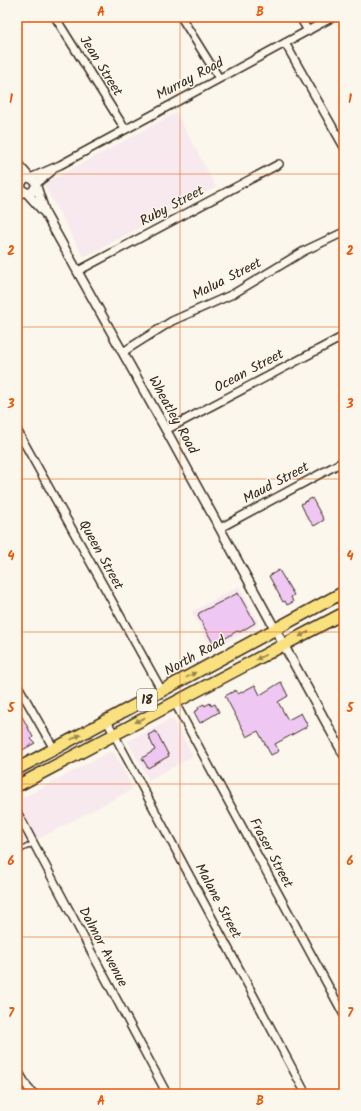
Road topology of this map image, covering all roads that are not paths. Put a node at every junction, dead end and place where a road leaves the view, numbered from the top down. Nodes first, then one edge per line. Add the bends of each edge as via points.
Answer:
1 (55, 17) edge
2 (181, 17) edge
3 (300, 17) edge
4 (333, 17) edge
5 (308, 31) junction
6 (285, 42) junction
7 (219, 78) junction
8 (125, 129) junction
9 (344, 147) edge
10 (17, 163) edge
11 (279, 164) dead end
12 (17, 170) edge
13 (27, 185) edge
14 (17, 195) edge
15 (344, 232) edge
16 (78, 271) junction
17 (344, 336) edge
18 (123, 352) junction
19 (17, 430) edge
20 (166, 430) junction
21 (344, 461) edge
22 (220, 528) junction
23 (344, 592) edge
24 (344, 613) edge
25 (275, 629) junction
26 (284, 645) junction
27 (228, 654) junction
28 (237, 670) junction
29 (17, 684) edge
30 (162, 691) junction
31 (175, 703) junction
32 (107, 721) junction
33 (114, 734) junction
34 (54, 749) junction
35 (344, 755) edge
36 (17, 769) edge
37 (17, 786) edge
38 (17, 812) edge
39 (34, 843) junction
40 (17, 852) edge
41 (344, 1015) edge
42 (17, 1068) edge
43 (34, 1094) edge
44 (167, 1094) edge
45 (306, 1094) edge

1 - 8 street, Jean Street
2 - 7 street
3 - 5 street
4 - 5 street, Murray Road
5 - 6 street, Murray Road
6 - 7 street, Murray Road
6 - 9 street
7 - 8 street, Murray Road
8 - 13 street, Murray Road
10 - 13 street, Wheatley Road
11 - 16 street, Ruby Street
12 - 13 street, Wheatley Road
13 - 14 street, Murray Road
13 - 16 street, Wheatley Road
15 - 18 street, Malua Street via 304,251 233,294 172,321
16 - 18 street, Wheatley Road
17 - 20 street, Ocean Street
18 - 20 street, Wheatley Road
19 - 30 street, Queen Street
20 - 22 street, Wheatley Road
21 - 22 street, Maud Street
22 - 25 street, Wheatley Road
23 - 25 highway, North Road / 18
24 -> 26 highway, 18
25 - 26 street, Wheatley Road
25 - 27 highway, North Road / 18
26 -> 28 highway, 18
26 - 35 street, Wheatley Road
27 - 28 highway
30 -> 27 highway, North Road / 18
28 - 31 highway, 18
29 - 34 street
30 - 32 highway, North Road / 18
31 -> 33 highway, 18
31 - 41 street, Fraser Street
32 - 33 street, Malane Street
34 -> 32 highway, North Road / 18
33 - 37 highway, 18
33 - 45 street, Malane Street
34 - 36 highway, North Road / 18
38 - 39 street, Dalmor Avenue
39 - 40 lane
39 - 44 street, Dalmor Avenue
42 - 43 street

